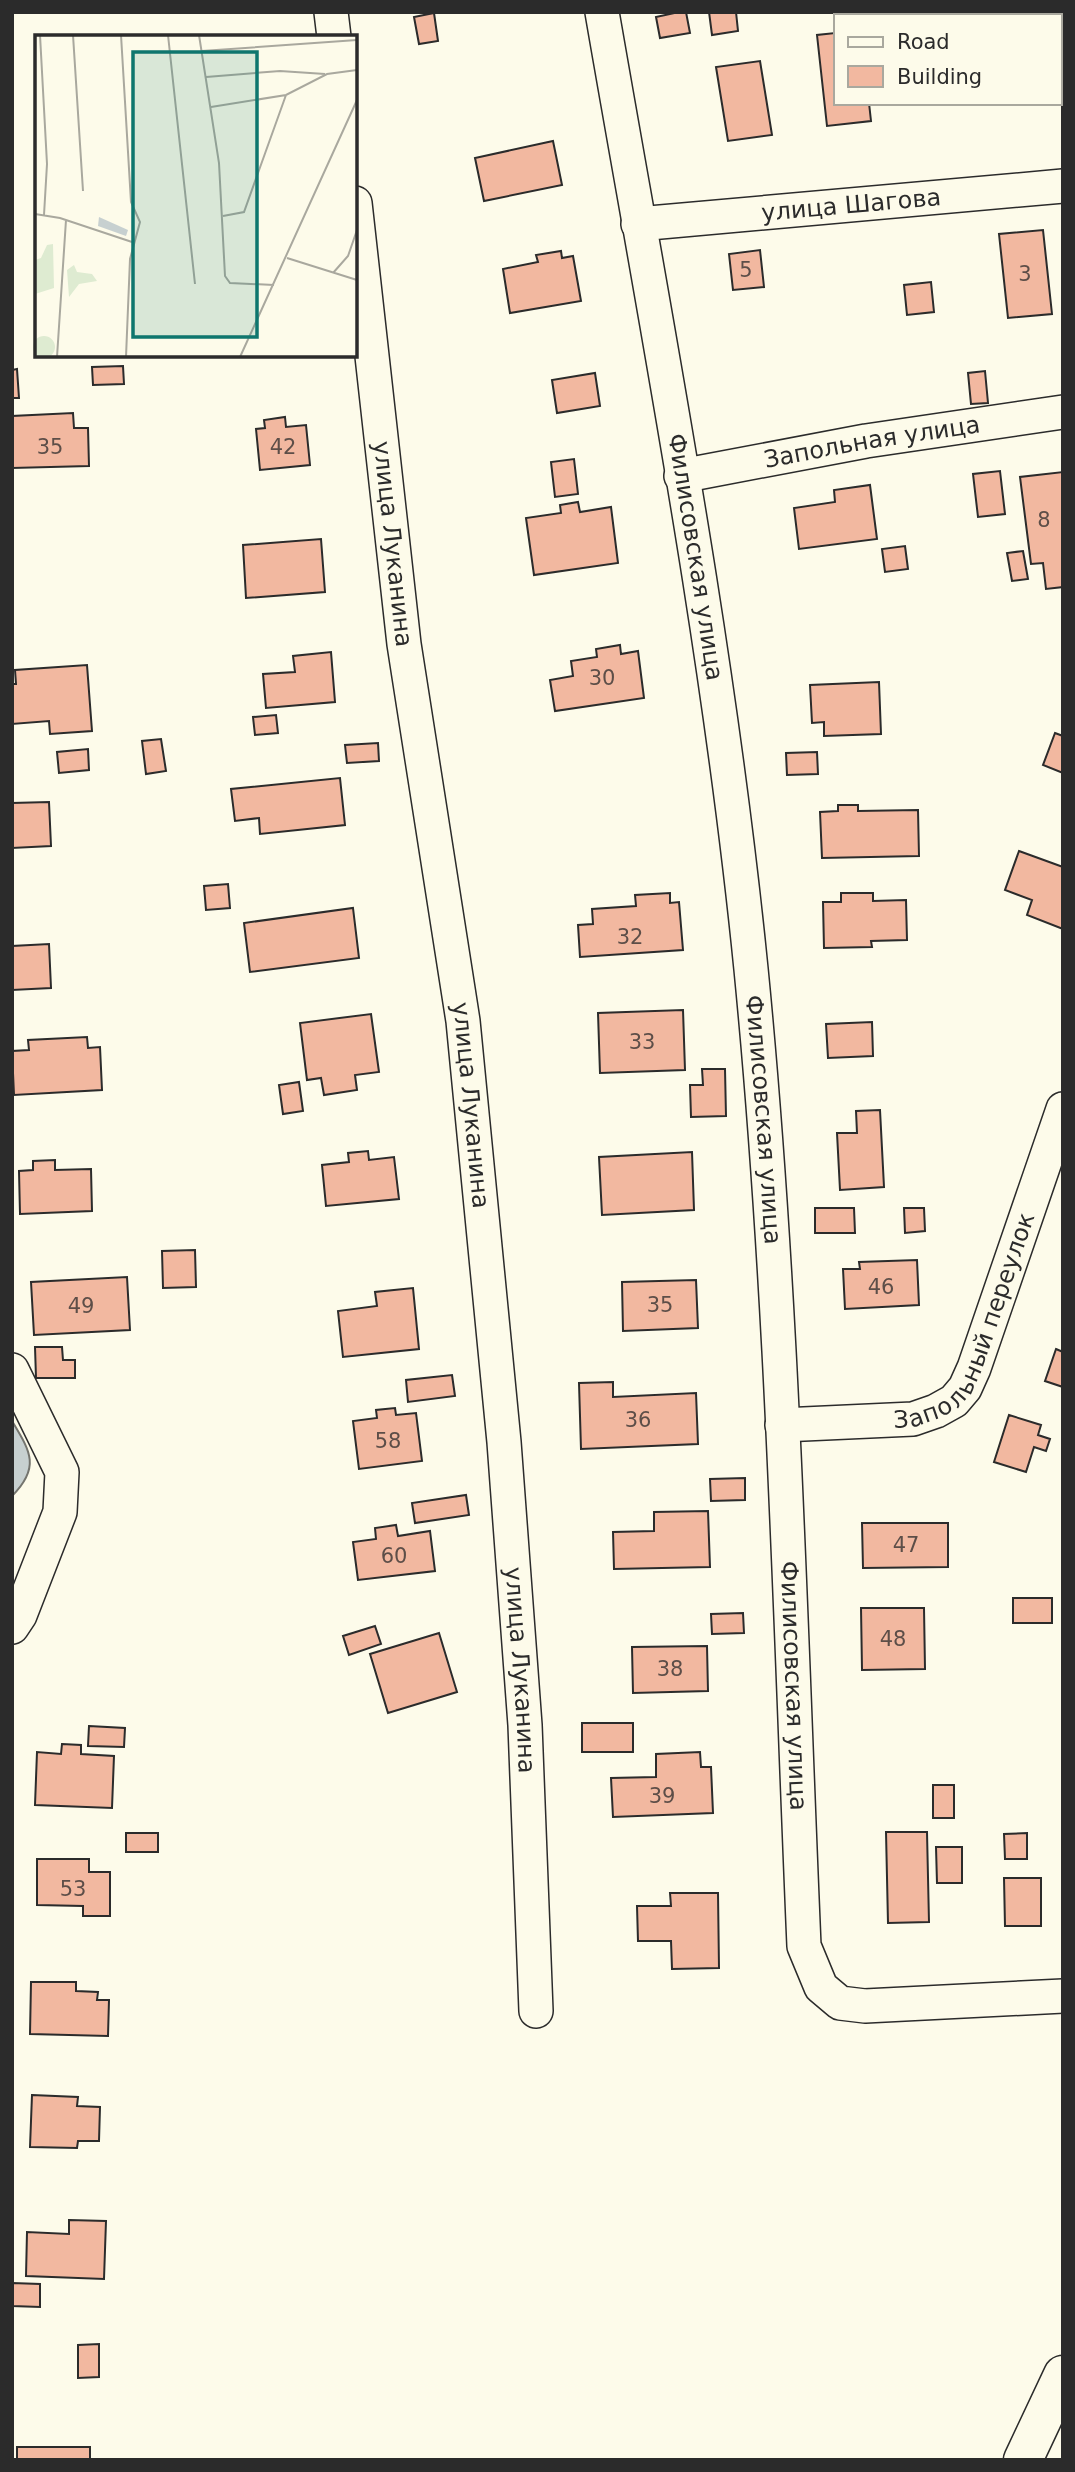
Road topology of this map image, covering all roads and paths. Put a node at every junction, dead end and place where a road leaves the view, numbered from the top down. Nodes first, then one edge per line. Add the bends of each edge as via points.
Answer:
1 (331, 12) edge
2 (602, 12) edge
3 (334, 35) edge
4 (1063, 186) edge
5 (357, 221) edge
6 (638, 224) junction
7 (1063, 412) edge
8 (681, 476) junction
9 (1063, 1109) edge
10 (12, 1370) edge
11 (782, 1425) junction
12 (12, 1626) edge
13 (1063, 1996) edge
14 (536, 2011) dead end
15 (1063, 2375) edge
16 (1027, 2451) edge

1 - 3 street
2 - 6 street, Филисовская улица
4 - 6 street, улица Шагова
5 - 14 street, улица Луканина via 404,644 465,1049 506,1469 525,1725
6 - 8 street, Филисовская улица
7 - 8 street, Запольная улица via 866,441
8 - 11 street, Филисовская улица via 722,729 751,965 769,1164
9 - 11 street, Запольный переулок via 974,1368 954,1401 913,1419
10 - 12 street via 62,1472 60,1512
11 - 13 street, Филисовская улица via 804,1946 821,1987 840,2003 865,2006
15 - 16 street

